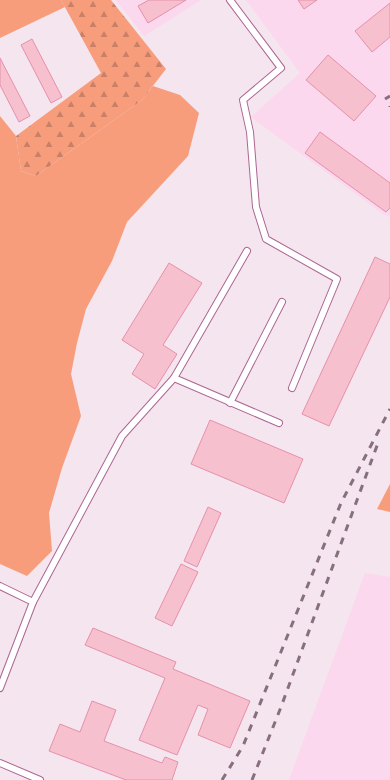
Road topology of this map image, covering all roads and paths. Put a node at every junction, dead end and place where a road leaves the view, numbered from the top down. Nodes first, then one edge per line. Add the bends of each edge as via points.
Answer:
1 (230, 0) edge
2 (247, 251) dead end
3 (282, 302) dead end
4 (174, 378) junction
5 (292, 388) dead end
6 (230, 403) junction
7 (279, 423) dead end
8 (0, 586) edge
9 (33, 602) junction
10 (0, 688) edge
11 (0, 763) edge
12 (40, 780) edge

1 - 5 lane via 281,68 243,100 250,132 256,207 266,239 337,279
2 - 4 lane
3 - 6 lane
4 - 6 lane
4 - 9 lane via 122,436
6 - 7 lane
8 - 9 lane
9 - 10 lane
11 - 12 lane

